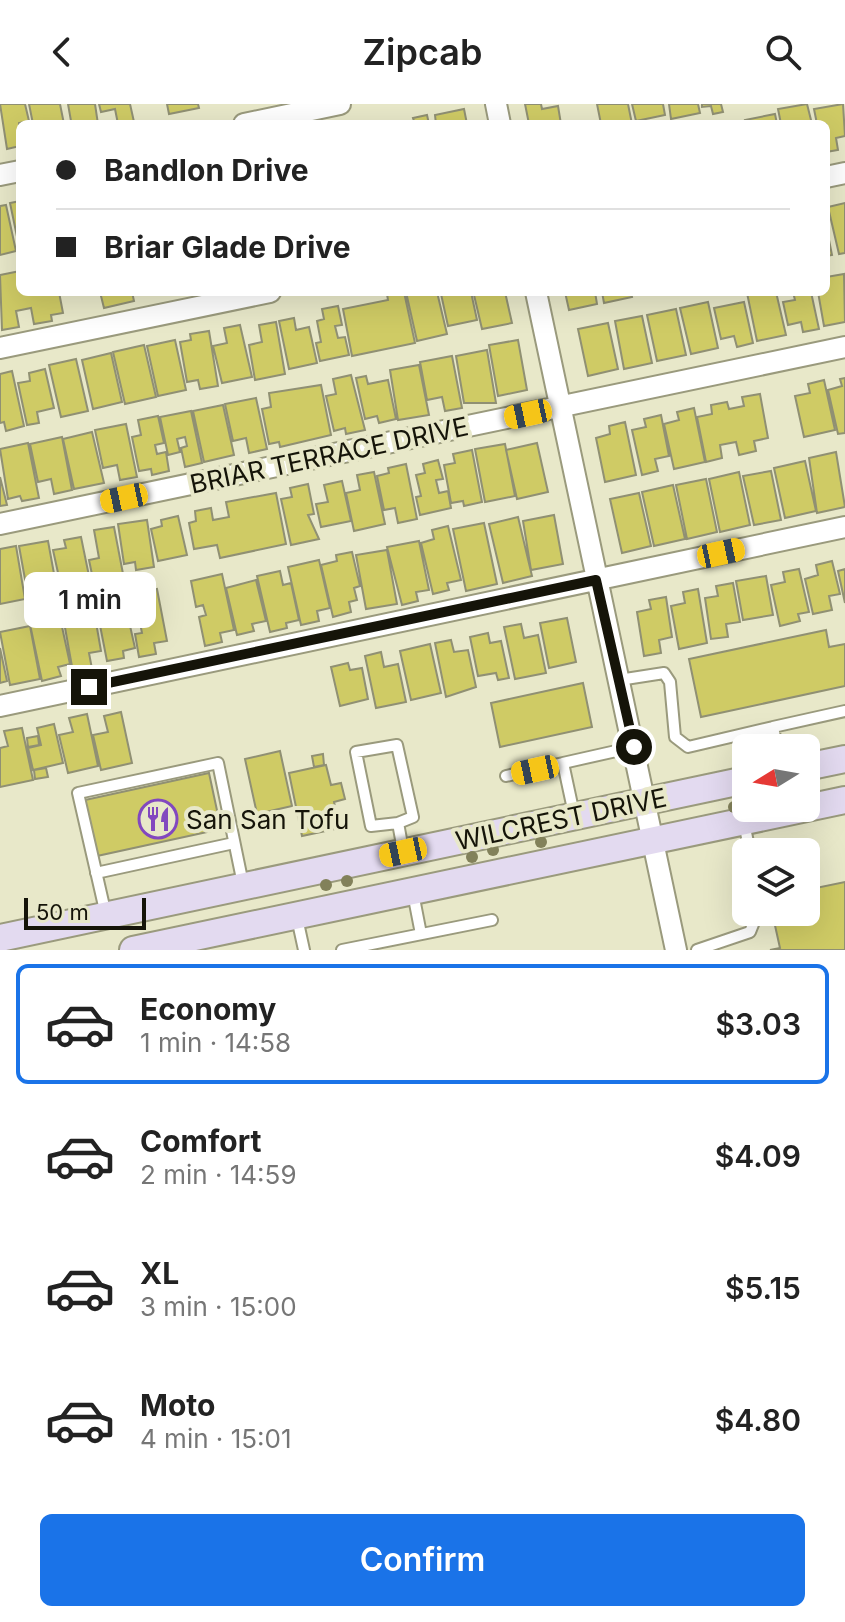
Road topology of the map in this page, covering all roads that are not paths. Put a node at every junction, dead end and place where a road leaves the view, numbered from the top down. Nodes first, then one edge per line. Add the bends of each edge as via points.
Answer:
1 (340, 104) edge
2 (263, 120) edge
3 (251, 296) edge
4 (537, 296) edge
5 (845, 347) edge
6 (0, 348) edge
7 (559, 407) junction
8 (0, 524) edge
9 (845, 527) edge
10 (596, 580) junction
11 (619, 680) junction
12 (0, 706) edge
13 (845, 711) edge
14 (773, 727) junction
15 (774, 734) edge
16 (634, 747) junction
17 (845, 759) edge
18 (563, 763) junction
19 (820, 764) edge
20 (506, 776) dead end
21 (732, 783) edge
22 (845, 800) edge
23 (646, 801) junction
24 (820, 805) edge
25 (575, 816) junction
26 (744, 822) joint
27 (398, 823) junction
28 (747, 838) edge
29 (653, 841) junction
30 (234, 843) junction
31 (403, 852) junction
32 (96, 873) junction
33 (243, 886) junction
34 (412, 891) junction
35 (169, 903) junction
36 (106, 916) junction
37 (296, 916) junction
38 (492, 920) dead end
39 (752, 926) edge
40 (421, 934) junction
41 (0, 938) edge
42 (178, 945) edge
43 (133, 950) edge
44 (304, 950) edge
45 (342, 950) edge
46 (676, 950) edge
47 (697, 950) edge

1 - 2 street
3 - 6 street
4 - 7 street
5 - 7 street, BRIAR TERRACE DRIVE
7 - 8 street, BRIAR TERRACE DRIVE
7 - 10 street
9 - 10 street
10 - 11 street
10 - 12 street
11 - 14 lane via 664,673 670,682 675,737 688,747
11 - 16 street
13 - 14 lane
14 - 15 lane
16 - 18 lane
16 - 23 street
17 - 19 main road
18 - 20 lane
18 - 25 lane
21 - 23 main road, WILCREST DRIVE
22 - 24 main road, WILCREST DRIVE
23 - 25 main road, WILCREST DRIVE
23 - 29 street
25 - 31 main road, WILCREST DRIVE
26 - 28 lane
26 - 29 main road, WILCREST DRIVE
27 - 27 lane via 371,826 356,752 397,745 413,817
27 - 31 lane
29 - 34 main road, WILCREST DRIVE
29 - 46 street
30 - 32 lane
30 - 32 lane via 218,763 109,786 78,793
30 - 33 lane
31 - 33 main road, WILCREST DRIVE
31 - 34 main road
32 - 36 lane
33 - 35 main road, WILCREST DRIVE
34 - 37 main road, WILCREST DRIVE
34 - 40 lane
35 - 36 main road, WILCREST DRIVE
35 - 42 main road
36 - 41 main road, WILCREST DRIVE
37 - 42 main road, WILCREST DRIVE
37 - 44 lane
38 - 40 lane
39 - 47 lane via 750,932
40 - 45 lane
42 - 43 main road, WILCREST DRIVE

